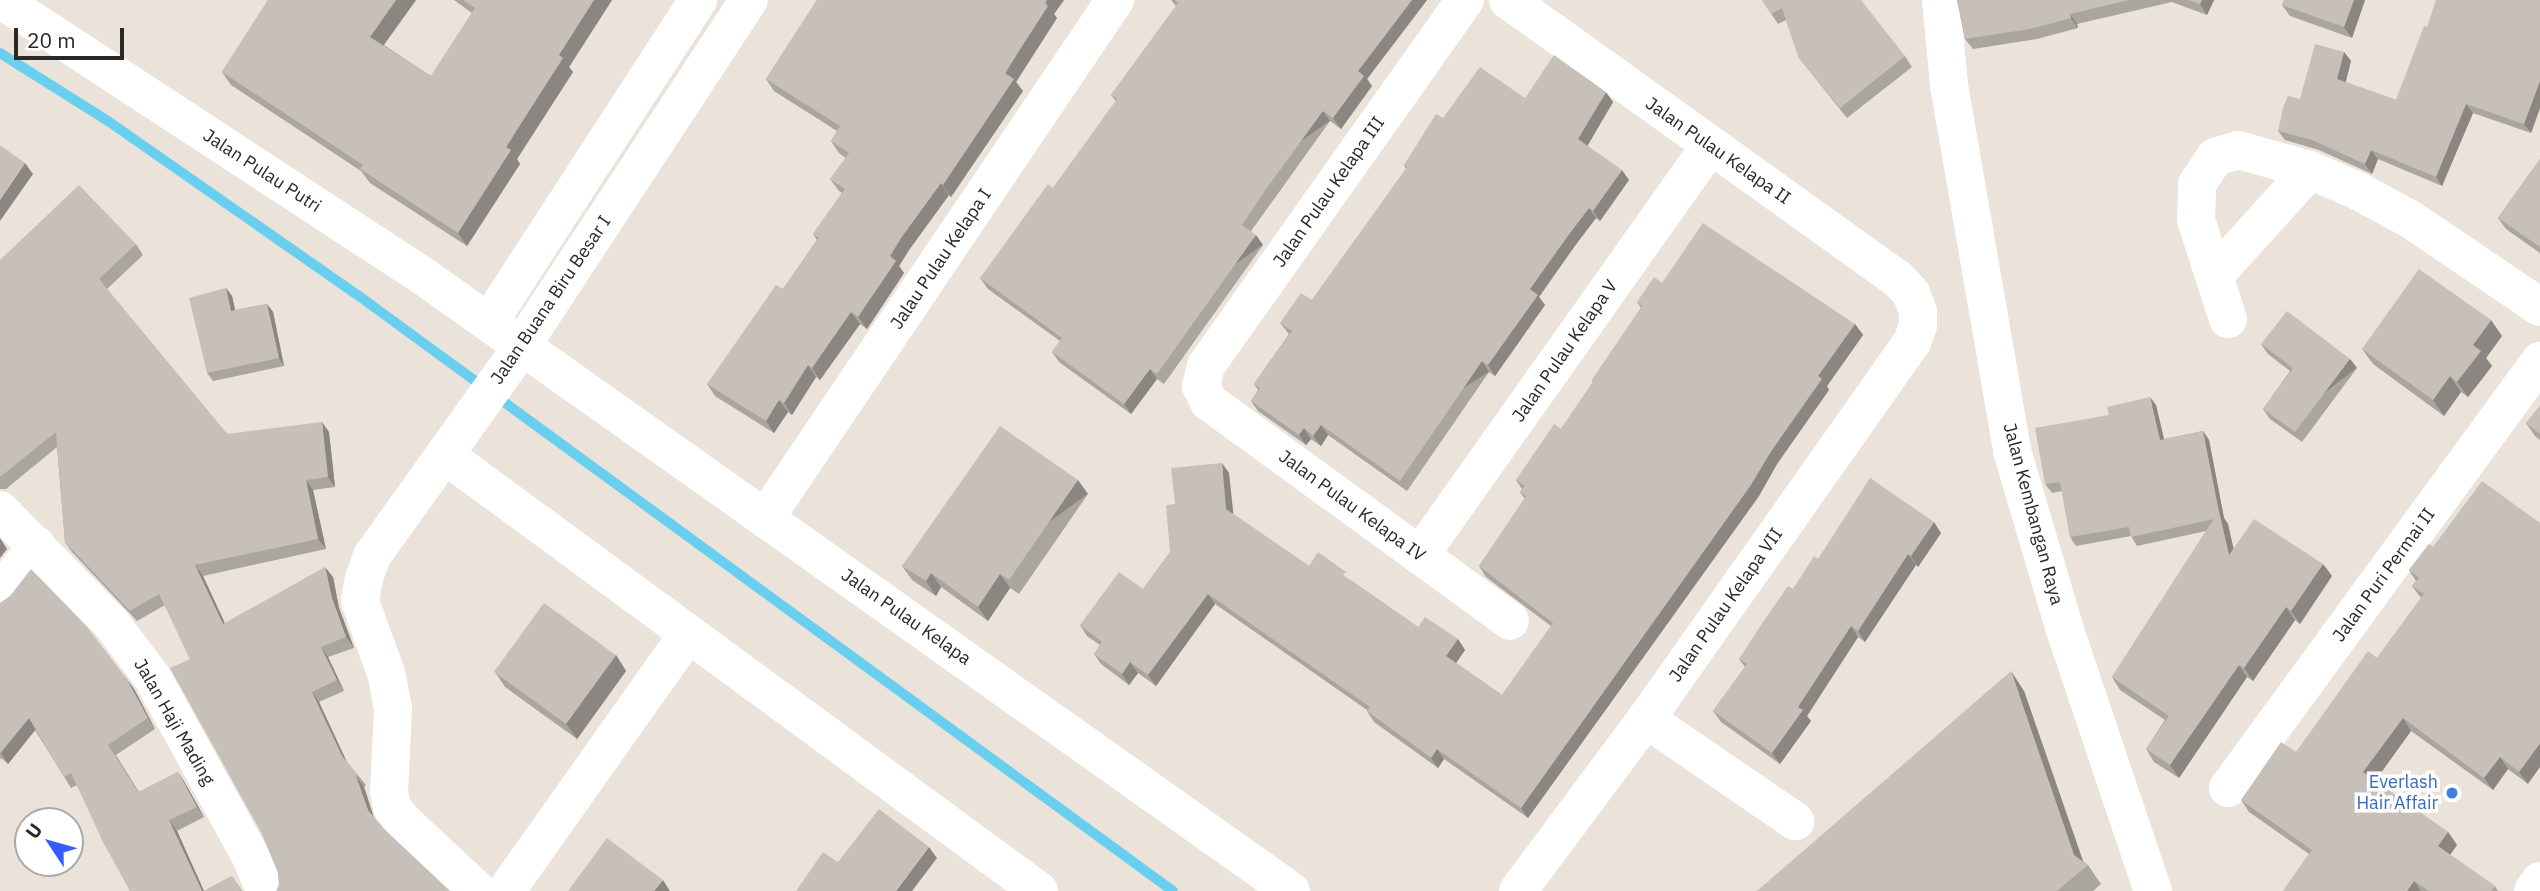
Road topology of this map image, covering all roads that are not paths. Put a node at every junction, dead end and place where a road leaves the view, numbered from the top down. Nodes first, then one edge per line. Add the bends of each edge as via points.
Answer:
1 (1, 0) edge
2 (698, 0) edge
3 (749, 0) edge
4 (1115, 0) edge
5 (1465, 0) edge
6 (1508, 0) edge
7 (1941, 0) edge
8 (1710, 146) junction
9 (2311, 170) junction
10 (2214, 276) junction
11 (2540, 307) edge
12 (1918, 310) joint
13 (2228, 319) dead end
14 (489, 322) junction
15 (516, 354) junction
16 (2540, 361) edge
17 (1201, 386) joint
18 (451, 446) junction
19 (0, 510) edge
20 (766, 517) junction
21 (37, 546) junction
22 (1420, 555) junction
23 (0, 593) edge
24 (1510, 621) dead end
25 (688, 634) junction
26 (1646, 719) junction
27 (2228, 789) dead end
28 (1795, 821) dead end
29 (2540, 881) edge
30 (265, 891) edge
31 (478, 891) edge
32 (506, 891) edge
33 (1039, 891) edge
34 (1290, 891) edge
35 (1518, 891) edge
36 (2153, 891) edge
37 (2532, 891) edge

1 - 14 street, Jalan Pulau Putri
2 - 14 street
3 - 15 street, Jalan Buana Biru Besar I
4 - 20 street, Jalau Pulau Kelapa I
5 - 17 street, Jalan Pulau Kelapa III via 1206,366
6 - 8 street, Jalan Pulau Kelapa II
7 - 36 street, Jalan Kembangan Raya via 1949,85 2012,451 2064,627
8 - 12 street, Jalan Pulau Kelapa II via 1897,278
8 - 22 street, Jalan Pulau Kelapa V
9 - 10 street
9 - 10 street via 2238,150 2215,157 2197,184 2196,220
9 - 11 street via 2410,219
10 - 13 street
12 - 26 street, Jalan Pulau Kelapa VII via 1919,325 1912,342
14 - 15 street, Jalan Pulau Putri
15 - 18 street, Jalan Buana Biru Besar I
15 - 20 street, Jalan Pulau Kelapa
16 - 27 street, Jalan Puri Permai II
17 - 22 street, Jalan Pulau Kelapa IV via 1209,402
18 - 25 street
18 - 31 street, Jalan Buana Biru Besar I via 372,556 360,601 386,673 393,708 392,807
19 - 21 street, Jalan Haji Mading
20 - 34 street, Jalan Pulau Kelapa
21 - 23 street
21 - 30 street, Jalan Haji Mading via 111,623 152,677 250,855
22 - 24 street, Jalan Pulau Kelapa IV
25 - 32 street
25 - 33 street
26 - 28 street
26 - 35 street, Jalan Pulau Kelapa VII
29 - 37 street

